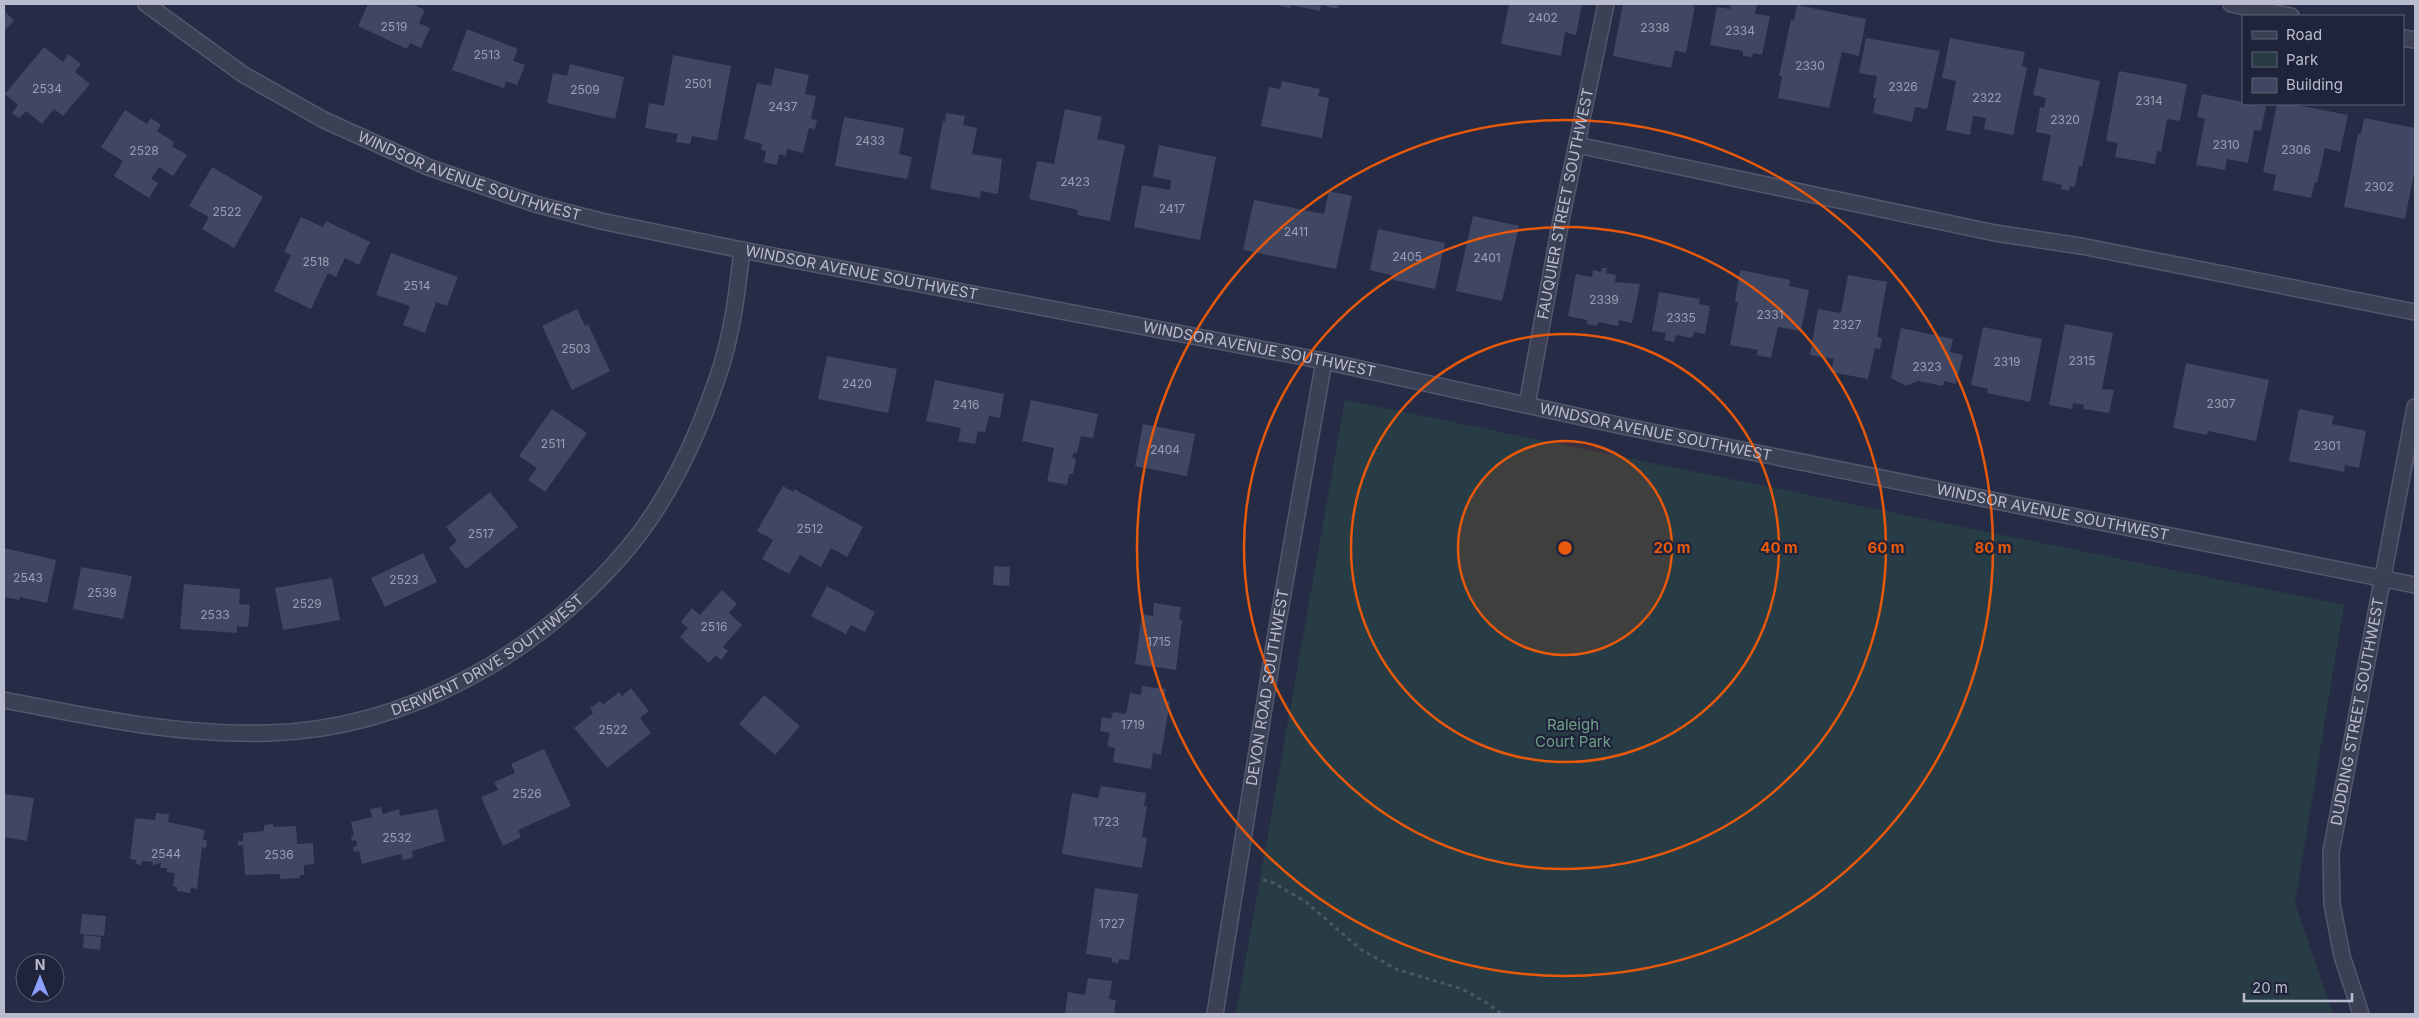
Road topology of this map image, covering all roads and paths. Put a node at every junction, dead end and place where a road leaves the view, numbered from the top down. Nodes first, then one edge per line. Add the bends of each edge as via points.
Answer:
1 (146, 4) edge
2 (1606, 4) edge
3 (2231, 4) edge
4 (2286, 15) edge
5 (1577, 145) junction
6 (742, 250) junction
7 (2415, 312) edge
8 (1324, 361) junction
9 (1527, 405) junction
10 (2415, 407) edge
11 (2382, 578) junction
12 (2415, 585) edge
13 (4, 700) edge
14 (1238, 872) junction
15 (1215, 1014) edge
16 (1502, 1014) edge
17 (2361, 1014) edge

1 - 6 street, WINDSOR AVENUE SOUTHWEST via 244,75 324,120 428,167 554,209
2 - 5 street, FAUQUIER STREET SOUTHWEST
3 - 4 street
5 - 7 street via 1995,233 2081,246
5 - 9 street, FAUQUIER STREET SOUTHWEST
6 - 8 street, WINDSOR AVENUE SOUTHWEST
6 - 13 street, DERWENT DRIVE SOUTHWEST via 734,315 718,377 697,431 663,497 629,547 591,589 539,634 480,672 432,696 384,714 334,726 272,733 221,733 120,723
8 - 9 street, WINDSOR AVENUE SOUTHWEST
8 - 14 street, DEVON ROAD SOUTHWEST
9 - 11 street, WINDSOR AVENUE SOUTHWEST
10 - 11 street, DUDDING STREET SOUTHWEST
11 - 12 street, WINDSOR AVENUE SOUTHWEST
11 - 17 street, DUDDING STREET SOUTHWEST via 2331,852 2332,904 2342,956
14 - 15 street, DEVON ROAD SOUTHWEST
14 - 16 path via 1274,883 1306,902 1360,949 1396,969 1462,989

